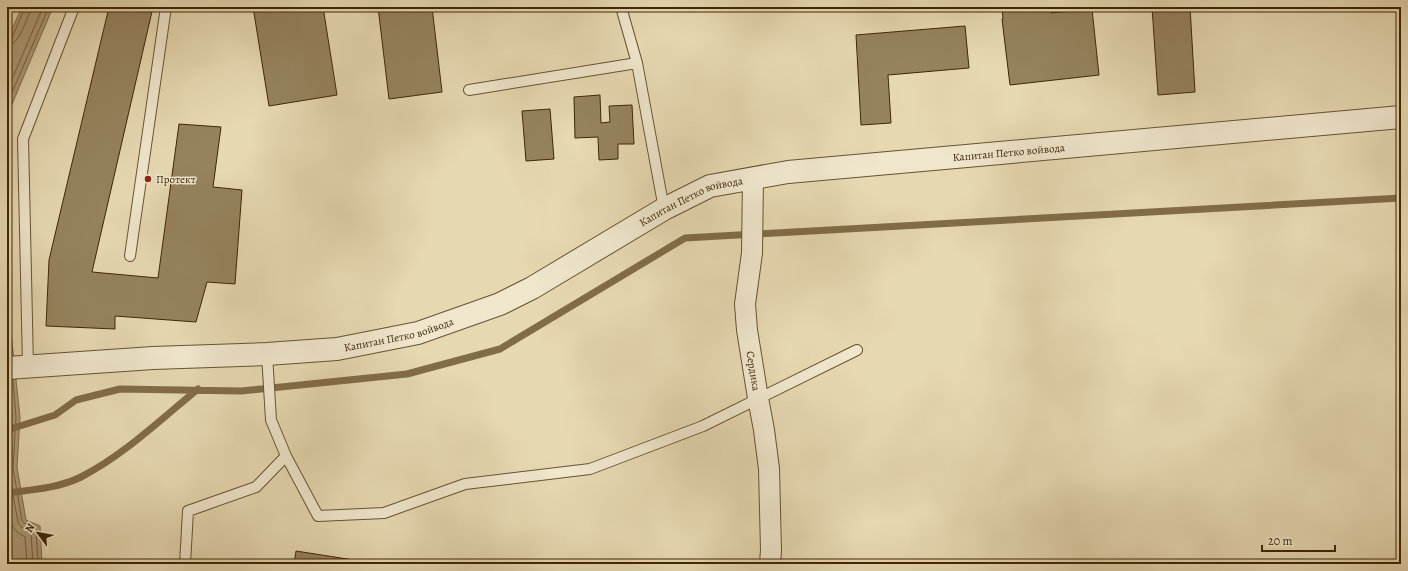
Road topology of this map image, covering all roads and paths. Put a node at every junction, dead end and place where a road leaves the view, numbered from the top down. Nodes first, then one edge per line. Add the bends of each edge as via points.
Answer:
1 (74, 7) edge
2 (166, 7) edge
3 (621, 7) edge
4 (637, 63) junction
5 (469, 90) dead end
6 (1401, 117) edge
7 (753, 178) junction
8 (664, 208) junction
9 (130, 256) dead end
10 (856, 350) dead end
11 (267, 354) junction
12 (17, 367) edge
13 (758, 398) junction
14 (286, 456) junction
15 (185, 564) edge
16 (770, 564) edge

1 - 12 lane via 23,139
2 - 9 lane
3 - 4 lane
4 - 5 lane
4 - 8 lane
6 - 7 street, Капитан Петко войвода via 788,172
7 - 8 street, Капитан Петко войвода via 710,186
7 - 13 street, Сердика via 752,253 745,304
8 - 11 street, Капитан Петко войвода via 532,288 500,304 418,333 337,349
10 - 13 lane
11 - 12 street, Капитан Петко войвода
11 - 14 lane via 271,420
13 - 14 lane via 703,426 590,469 465,484 384,513 318,516
13 - 16 street, Сердика via 769,469
14 - 15 lane via 256,487 188,511

